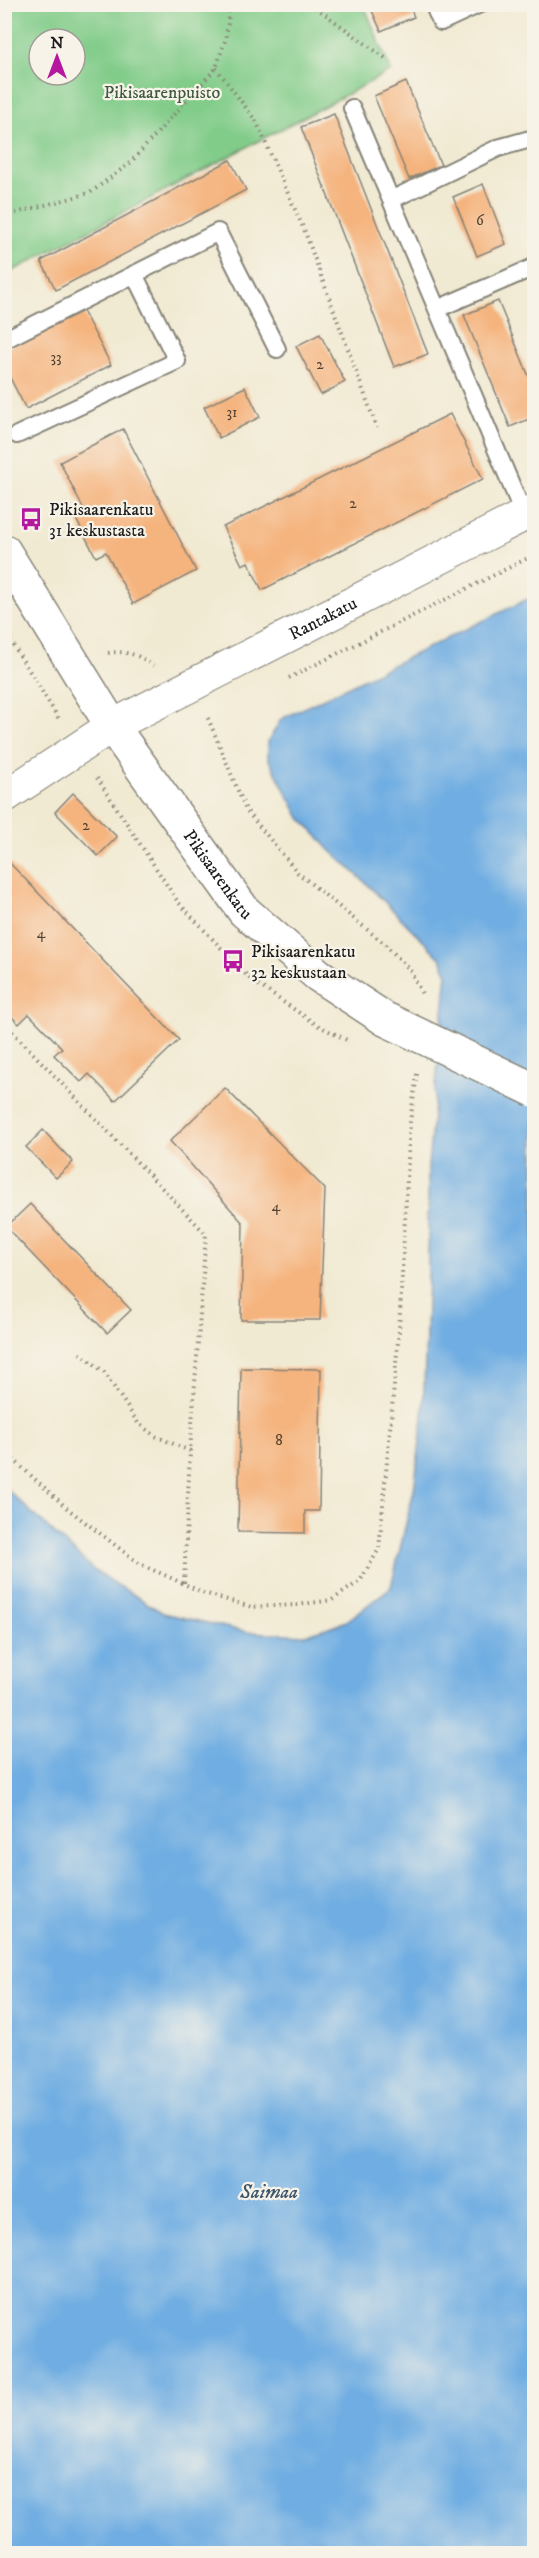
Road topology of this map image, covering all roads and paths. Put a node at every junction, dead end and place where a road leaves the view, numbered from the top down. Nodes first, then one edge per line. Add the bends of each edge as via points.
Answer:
1 (230, 4) edge
2 (311, 4) edge
3 (433, 4) edge
4 (480, 4) edge
5 (388, 60) dead end
6 (216, 68) junction
7 (352, 108) dead end
8 (534, 138) edge
9 (391, 200) junction
10 (4, 216) edge
11 (534, 267) edge
12 (134, 274) junction
13 (437, 309) junction
14 (4, 340) edge
15 (277, 349) dead end
16 (377, 428) dead end
17 (17, 435) dead end
18 (529, 512) edge
19 (4, 551) edge
20 (208, 718) dead end
21 (112, 726) junction
22 (4, 797) edge
23 (427, 1004) dead end
24 (4, 1023) edge
25 (419, 1063) dead end
26 (534, 1090) edge
27 (80, 1353) dead end
28 (190, 1450) junction
29 (4, 1451) edge
30 (184, 1584) dead end

1 - 6 path via 226,38
2 - 5 path
3 - 4 lane via 441,22
6 - 10 path via 130,164 90,193
6 - 16 path via 256,121 305,232
7 - 9 lane
8 - 9 lane via 498,148
9 - 13 lane
11 - 13 lane
12 - 14 lane
12 - 15 lane via 218,232
12 - 17 lane via 177,361
13 - 18 lane
18 - 21 street, Rantakatu
19 - 21 street, Pikisaarenkatu
20 - 23 path via 246,810 298,873 386,945 410,970
21 - 22 street, Rantakatu
21 - 26 street, Pikisaarenkatu, bridge via 244,911 318,975 385,1019
24 - 28 path via 206,1234
25 - 29 path via 410,1122 399,1331 379,1550 360,1581 332,1600 297,1605 251,1607 204,1593 140,1564 68,1509
27 - 28 path via 104,1372 138,1424 155,1436
28 - 30 path

